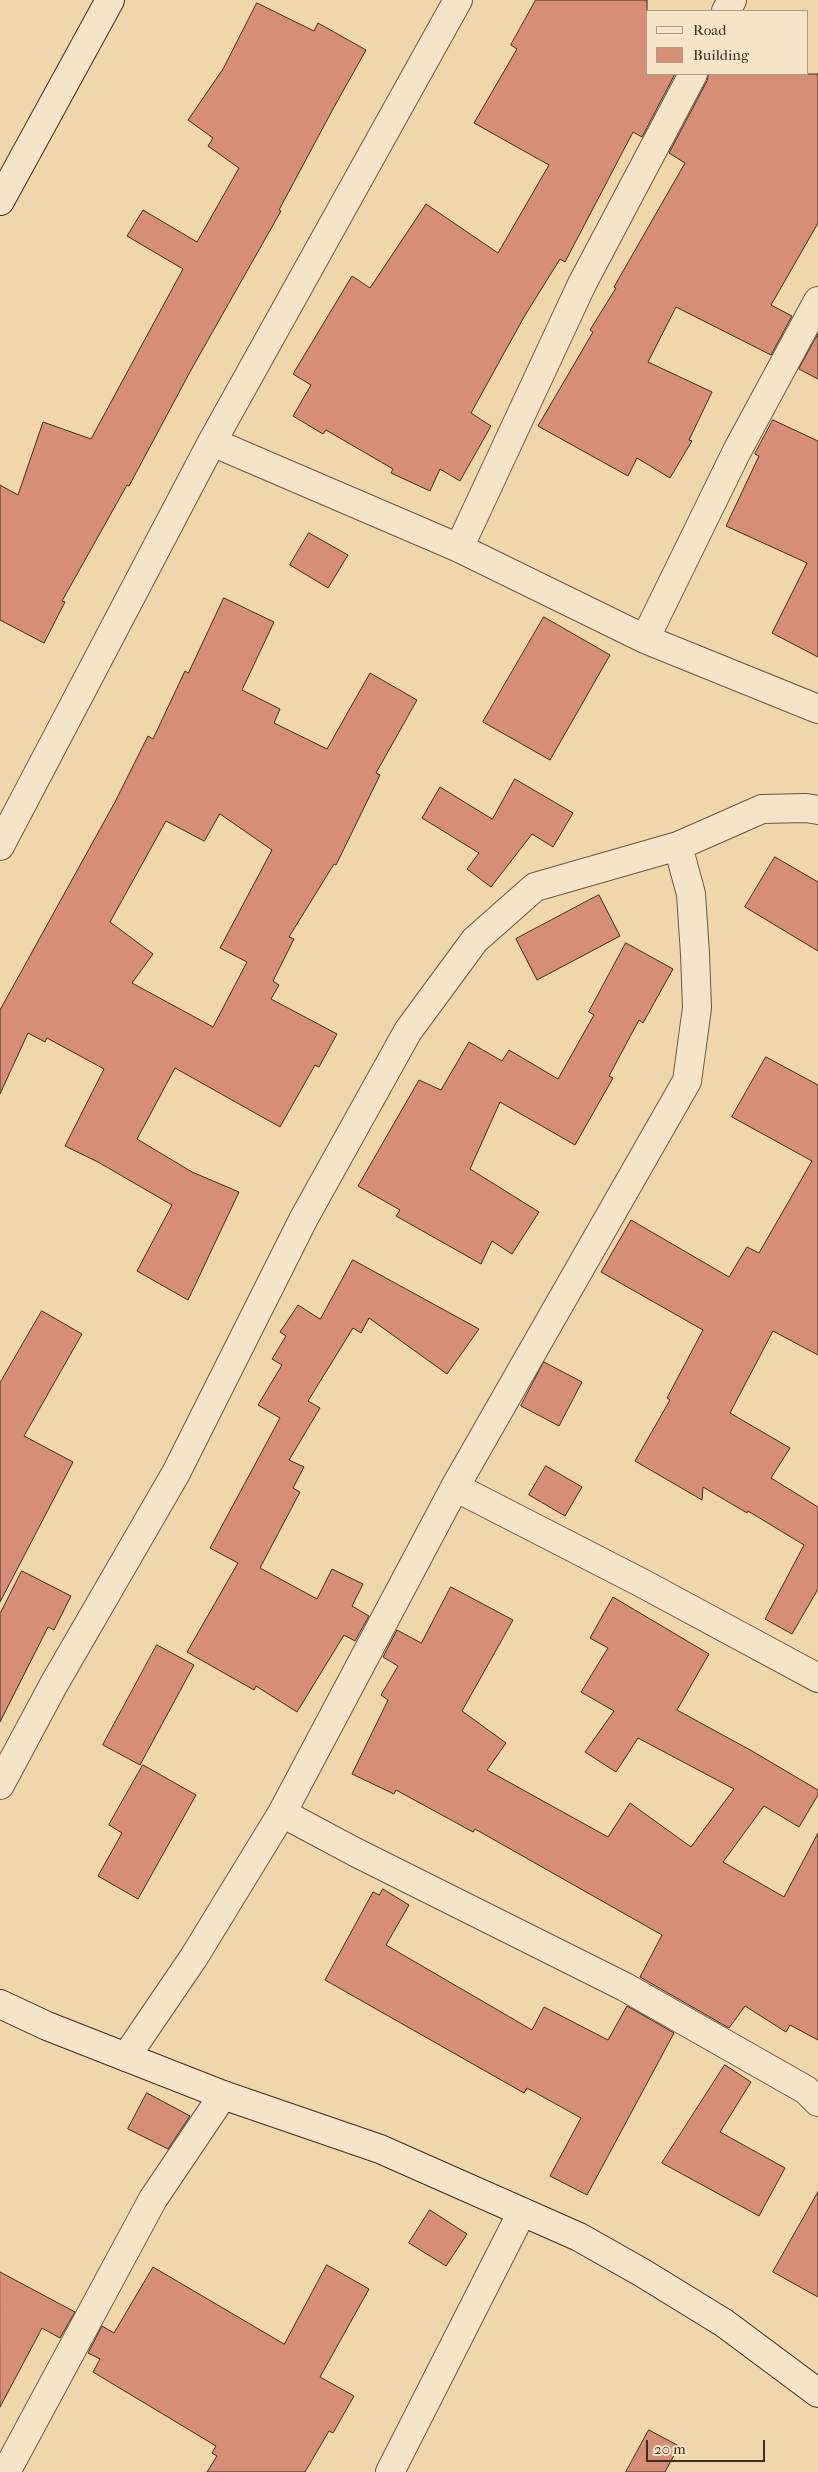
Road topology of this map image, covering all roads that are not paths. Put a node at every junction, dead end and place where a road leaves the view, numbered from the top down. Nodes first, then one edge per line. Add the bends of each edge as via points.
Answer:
1 (110, 0) edge
2 (458, 0) edge
3 (692, 75) edge
4 (0, 201) edge
5 (818, 301) edge
6 (212, 442) junction
7 (459, 548) junction
8 (645, 639) junction
9 (818, 709) edge
10 (818, 810) edge
11 (0, 846) edge
12 (678, 846) junction
13 (455, 1487) junction
14 (818, 1678) edge
15 (0, 1784) edge
16 (282, 1813) junction
17 (0, 2004) edge
18 (126, 2057) junction
19 (223, 2095) junction
20 (818, 2102) edge
21 (522, 2212) junction
22 (818, 2393) edge
23 (6, 2472) edge
24 (390, 2472) edge

1 - 4 street
2 - 6 street
3 - 7 street via 582,284
5 - 8 street via 737,450
6 - 7 street
6 - 11 street
7 - 8 street
8 - 9 street
10 - 12 street via 762,809
12 - 13 street via 691,894 697,990 687,1081
12 - 15 street via 535,887 475,940 408,1031 304,1218 176,1473
13 - 14 street
13 - 16 street
16 - 18 street via 194,1957
16 - 20 street via 625,1987 806,2090
17 - 18 street
18 - 19 street
19 - 21 street via 380,2149
19 - 23 street via 153,2198
21 - 22 street via 579,2237 641,2272 724,2323
21 - 24 street

